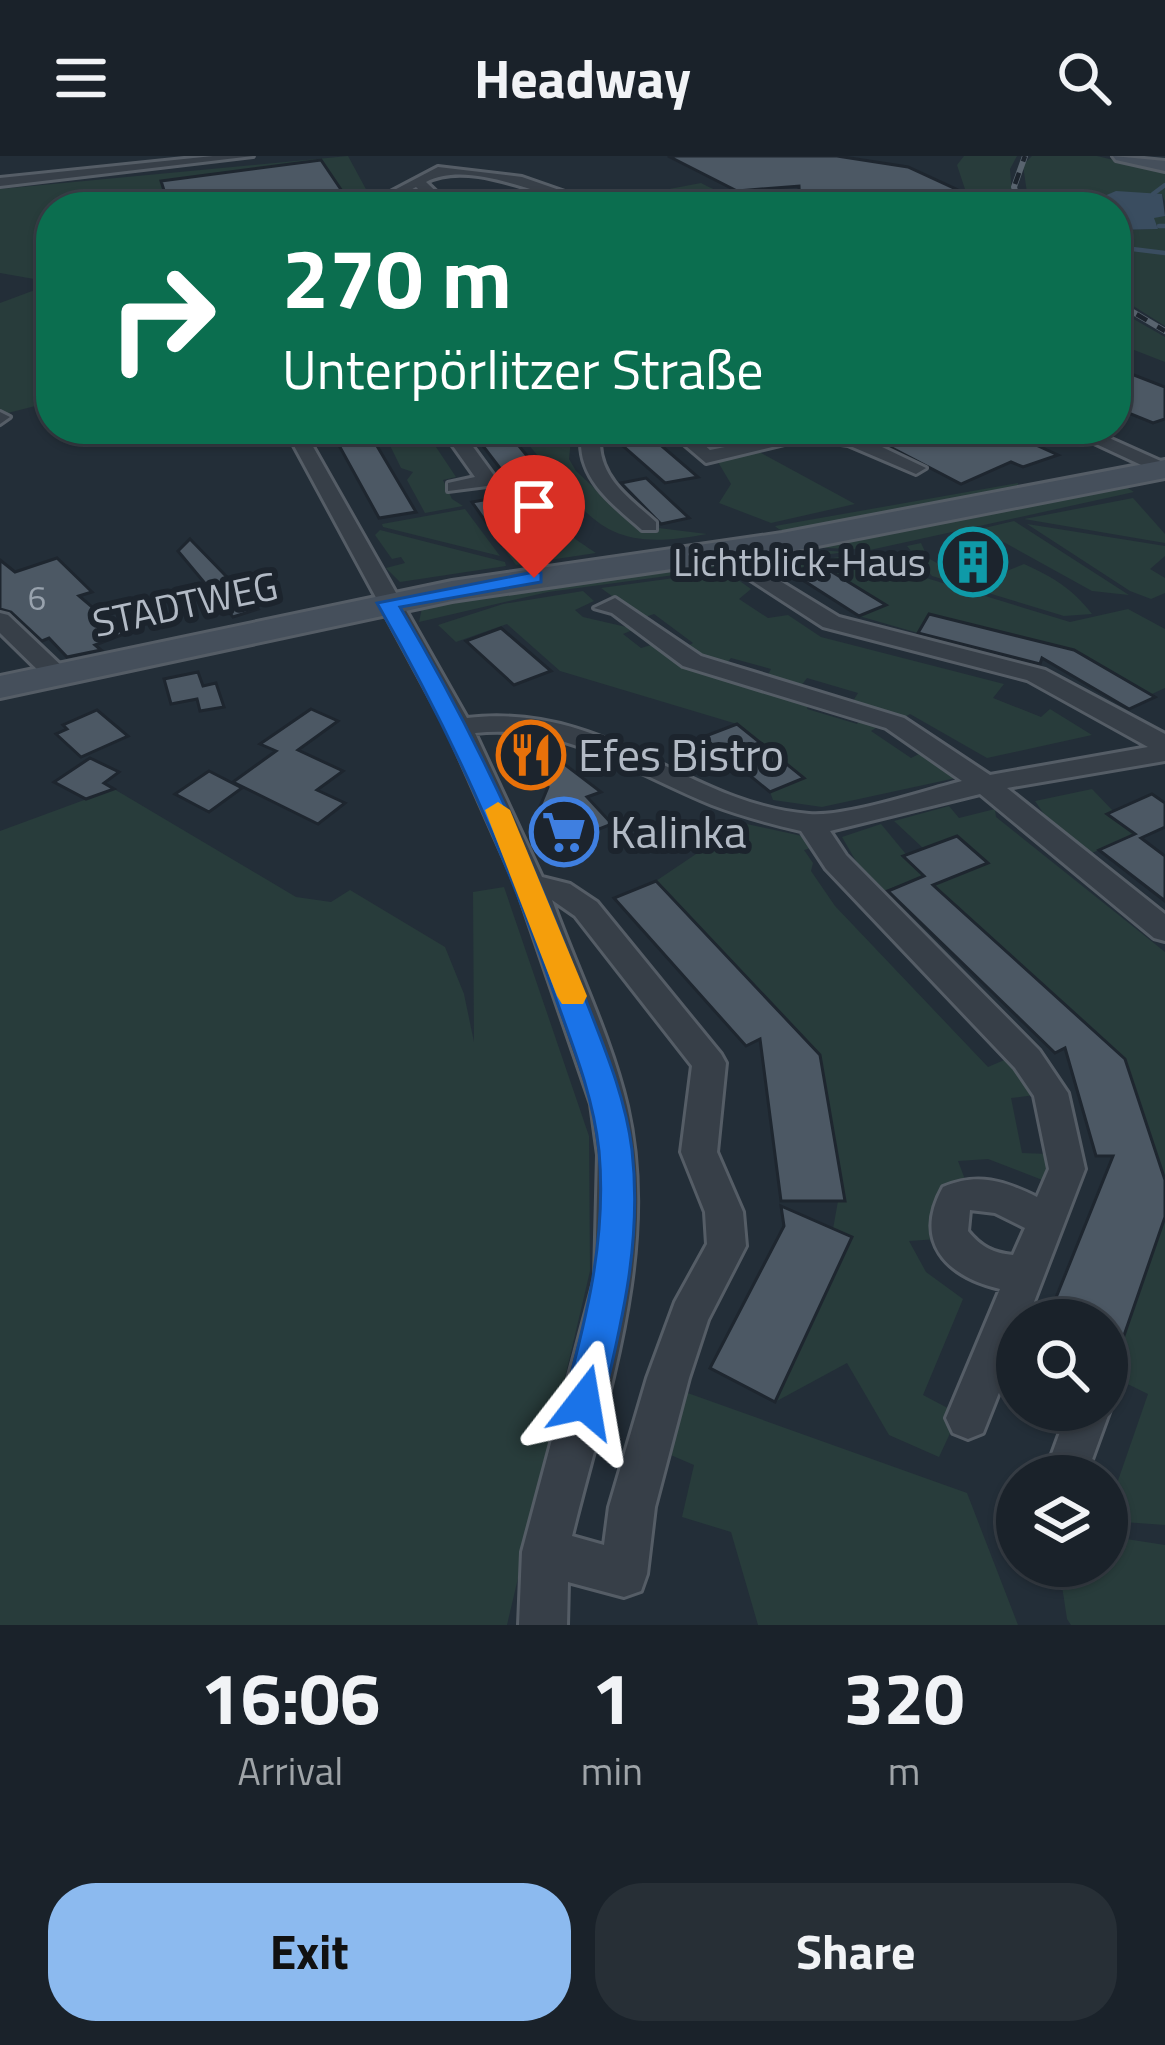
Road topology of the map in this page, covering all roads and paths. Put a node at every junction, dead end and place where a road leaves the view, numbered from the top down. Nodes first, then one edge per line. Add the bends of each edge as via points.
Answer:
1 (175, 156) edge
2 (247, 156) edge
3 (422, 156) edge
4 (1122, 156) edge
5 (1165, 166) edge
6 (438, 171) junction
7 (0, 173) edge
8 (0, 182) edge
9 (419, 183) junction
10 (400, 192) edge
11 (429, 192) edge
12 (555, 192) edge
13 (302, 444) edge
14 (461, 444) edge
15 (590, 444) edge
16 (691, 444) edge
17 (756, 444) edge
18 (861, 444) edge
19 (1107, 444) edge
20 (916, 468) dead end
21 (1164, 469) edge
22 (454, 487) dead end
23 (649, 526) dead end
24 (754, 572) dead end
25 (387, 603) junction
26 (606, 608) dead end
27 (0, 620) edge
28 (57, 675) junction
29 (0, 687) edge
30 (459, 727) junction
31 (1165, 749) edge
32 (987, 786) junction
33 (811, 824) junction
34 (531, 885) junction
35 (1165, 930) edge
36 (1049, 1223) junction
37 (1027, 1272) junction
38 (1020, 1299) edge
39 (996, 1363) edge
40 (968, 1418) dead end
41 (545, 1552) junction
42 (543, 1625) edge

1 - 7 street
2 - 8 street
3 - 6 street
4 - 5 street
6 - 9 street
6 - 12 street
9 - 10 street
9 - 11 street
13 - 25 street
14 - 22 street via 488,481
15 - 23 street via 603,482
16 - 17 street via 714,465
18 - 20 street
19 - 21 street
21 - 25 street, STADTWEG via 782,543
24 - 31 street via 830,622 1036,675
25 - 28 street, STADTWEG
25 - 30 street
26 - 32 street via 615,604 692,661 895,723
27 - 28 street
28 - 29 street, STADTWEG
30 - 33 street via 496,718 563,732 750,810
30 - 34 street
31 - 32 street
32 - 33 street
32 - 35 street
33 - 36 street via 836,862 1028,1059 1051,1093 1066,1169
34 - 41 street via 598,1066 616,1156 615,1278
34 - 41 street via 560,891 586,909 709,1063 699,1152 724,1212 728,1246 689,1315 668,1378 632,1508 624,1574
36 - 37 street
36 - 37 street via 999,1194 970,1194 951,1208 950,1234 968,1260
37 - 38 street
39 - 40 street
41 - 42 street

